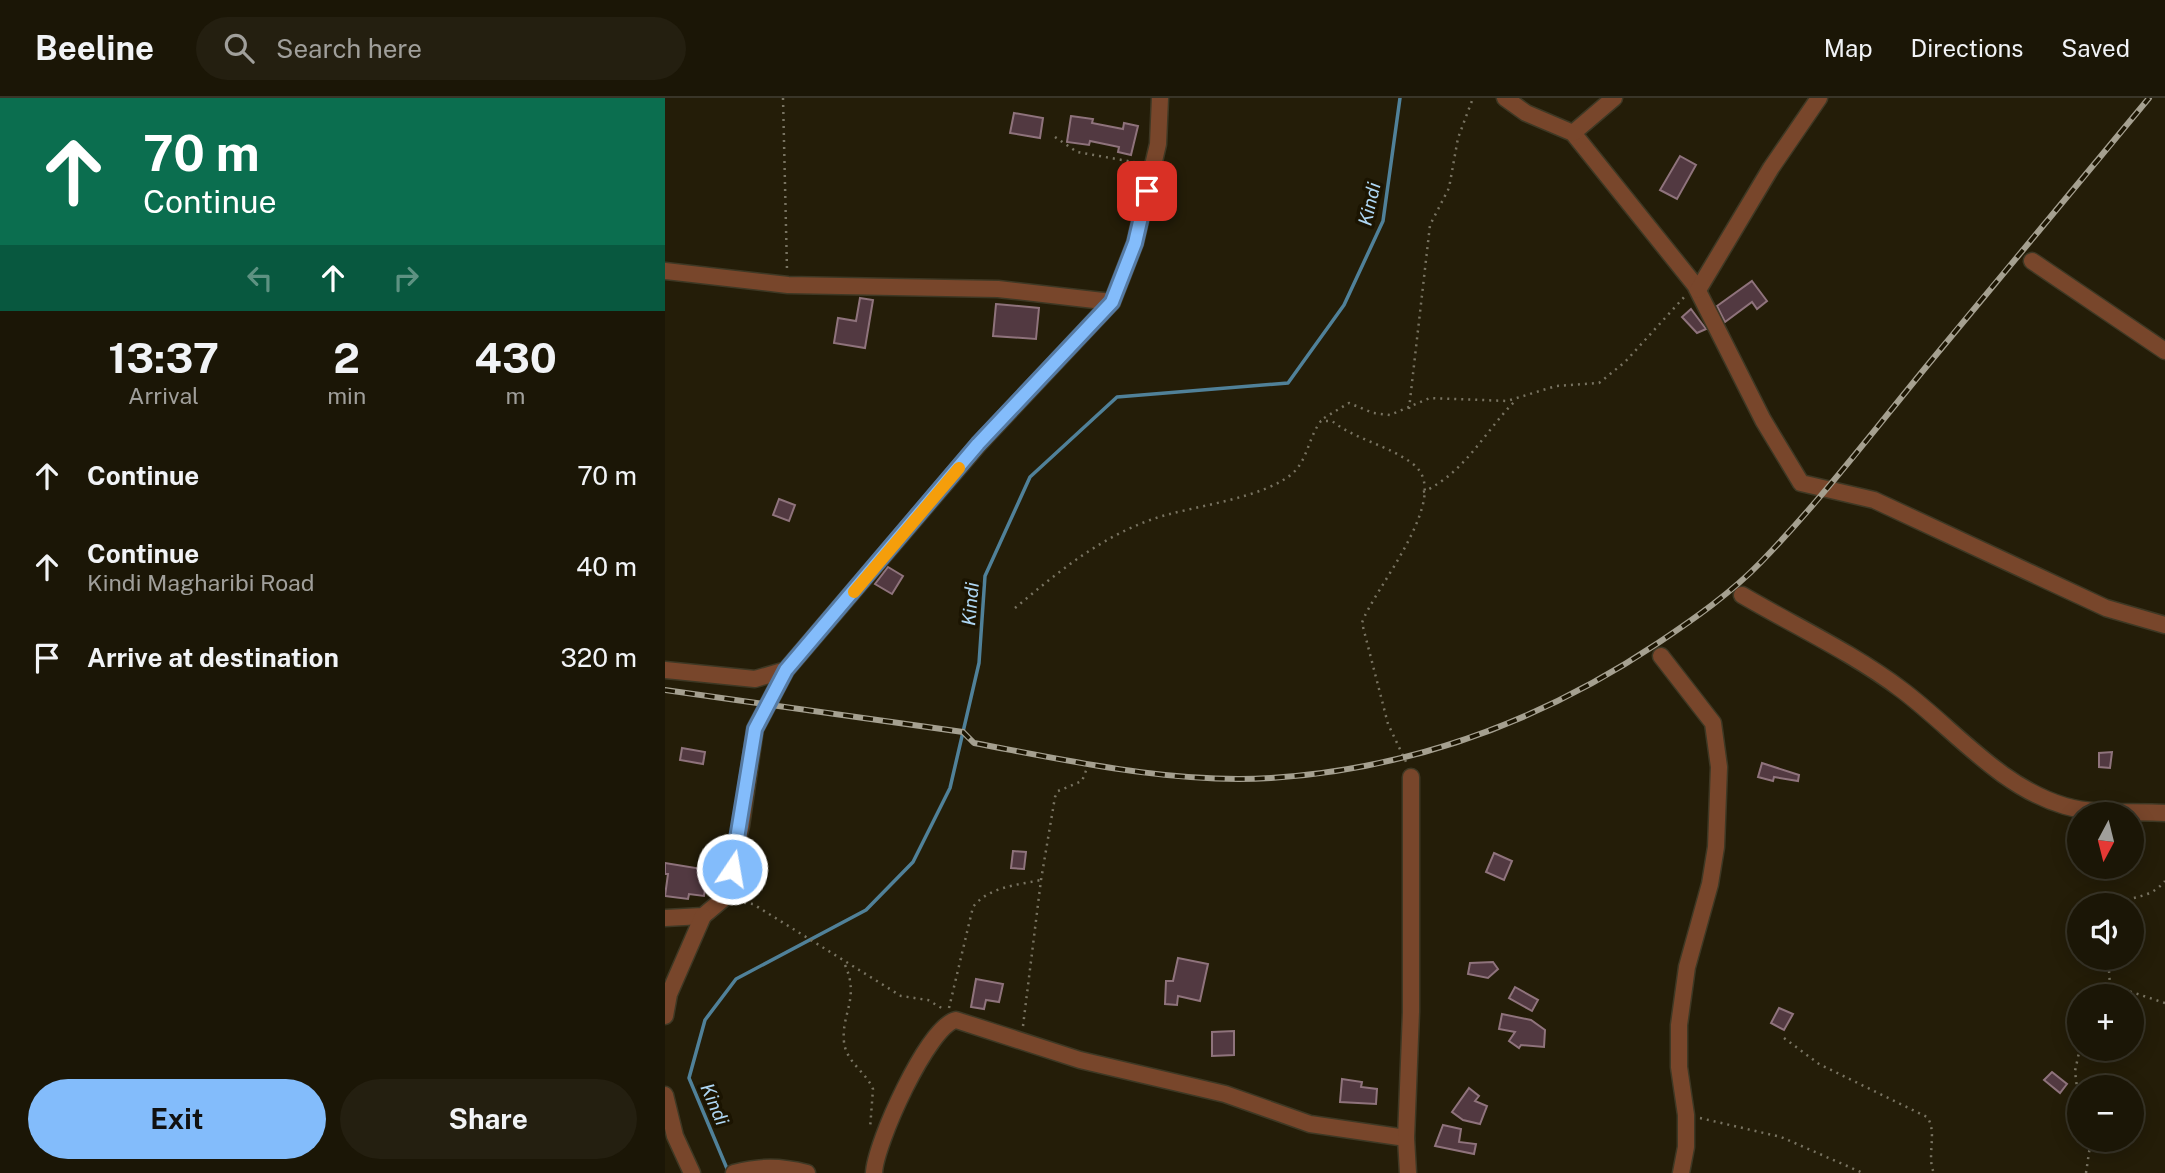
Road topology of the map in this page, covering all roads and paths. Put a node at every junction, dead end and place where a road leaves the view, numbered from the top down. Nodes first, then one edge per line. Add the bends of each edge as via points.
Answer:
1 (783, 98) edge
2 (1160, 98) edge
3 (1473, 98) edge
4 (1505, 98) edge
5 (1614, 98) edge
6 (1819, 98) edge
7 (1573, 133) junction
8 (1055, 137) dead end
9 (1153, 166) junction
10 (2032, 261) dead end
11 (665, 271) edge
12 (787, 285) junction
13 (1697, 287) junction
14 (1112, 302) junction
15 (2165, 351) edge
16 (1515, 400) junction
17 (1409, 409) junction
18 (1321, 421) junction
19 (1423, 492) junction
20 (1742, 595) dead end
21 (1015, 608) dead end
22 (2165, 625) edge
23 (1661, 656) dead end
24 (665, 670) edge
25 (786, 670) junction
26 (1087, 768) dead end
27 (1411, 777) joint
28 (2165, 813) edge
29 (1041, 880) junction
30 (2165, 881) edge
31 (2144, 897) edge
32 (722, 900) junction
33 (703, 916) junction
34 (665, 918) edge
35 (845, 964) junction
36 (2144, 996) edge
37 (2165, 1003) edge
38 (665, 1016) edge
39 (1784, 1038) dead end
40 (1021, 1040) junction
41 (665, 1095) edge
42 (1686, 1115) junction
43 (1406, 1138) junction
44 (2089, 1152) edge
45 (875, 1165) edge
46 (692, 1173) edge
47 (734, 1173) edge
48 (807, 1173) edge
49 (1408, 1173) edge
50 (1681, 1173) edge
51 (1863, 1173) edge
52 (1934, 1173) edge
53 (2086, 1173) edge

1 - 12 path
2 - 9 street
3 - 17 path via 1458,138 1449,188 1430,225
4 - 7 street via 1526,113
5 - 7 street
6 - 13 street
7 - 13 street
8 - 9 path via 1077,152
9 - 14 street via 1135,243
10 - 15 street
11 - 12 street
12 - 14 street via 998,289
13 - 16 path via 1610,378 1590,386 1543,389
13 - 22 street via 1763,420 1801,483 1874,500 2106,608
14 - 25 street via 978,444
16 - 17 path via 1430,398
16 - 19 path via 1466,461
17 - 18 path via 1381,415 1349,403
18 - 19 path via 1332,421 1413,464 1421,472
18 - 21 path via 1301,463 1280,480 1153,519 1090,548
19 - 27 path via 1401,560 1362,623 1388,724
20 - 28 street via 1900,688 2011,781 2039,796 2094,811
23 - 42 street via 1713,723 1718,744 1716,847 1687,967 1679,1025
24 - 25 street via 738,679 763,679
25 - 32 street via 765,706 753,743 741,826
26 - 29 path via 1082,782 1058,791
27 - 43 street
29 - 35 path via 1002,888 973,907 947,1012 928,1000 901,996
29 - 40 path
30 - 31 path
32 - 33 street
32 - 35 path via 753,904
33 - 34 street
33 - 38 street via 669,994
35 - 45 path via 852,992 844,1043 873,1089 870,1136
36 - 37 path
39 - 52 path via 1819,1064 1927,1116
40 - 43 street via 1080,1060 1225,1094 1310,1124
40 - 45 street via 963,1021 946,1025 916,1068
41 - 46 street via 675,1136
42 - 50 street
42 - 51 path via 1781,1137
43 - 49 street
44 - 53 path
47 - 48 street via 781,1166

